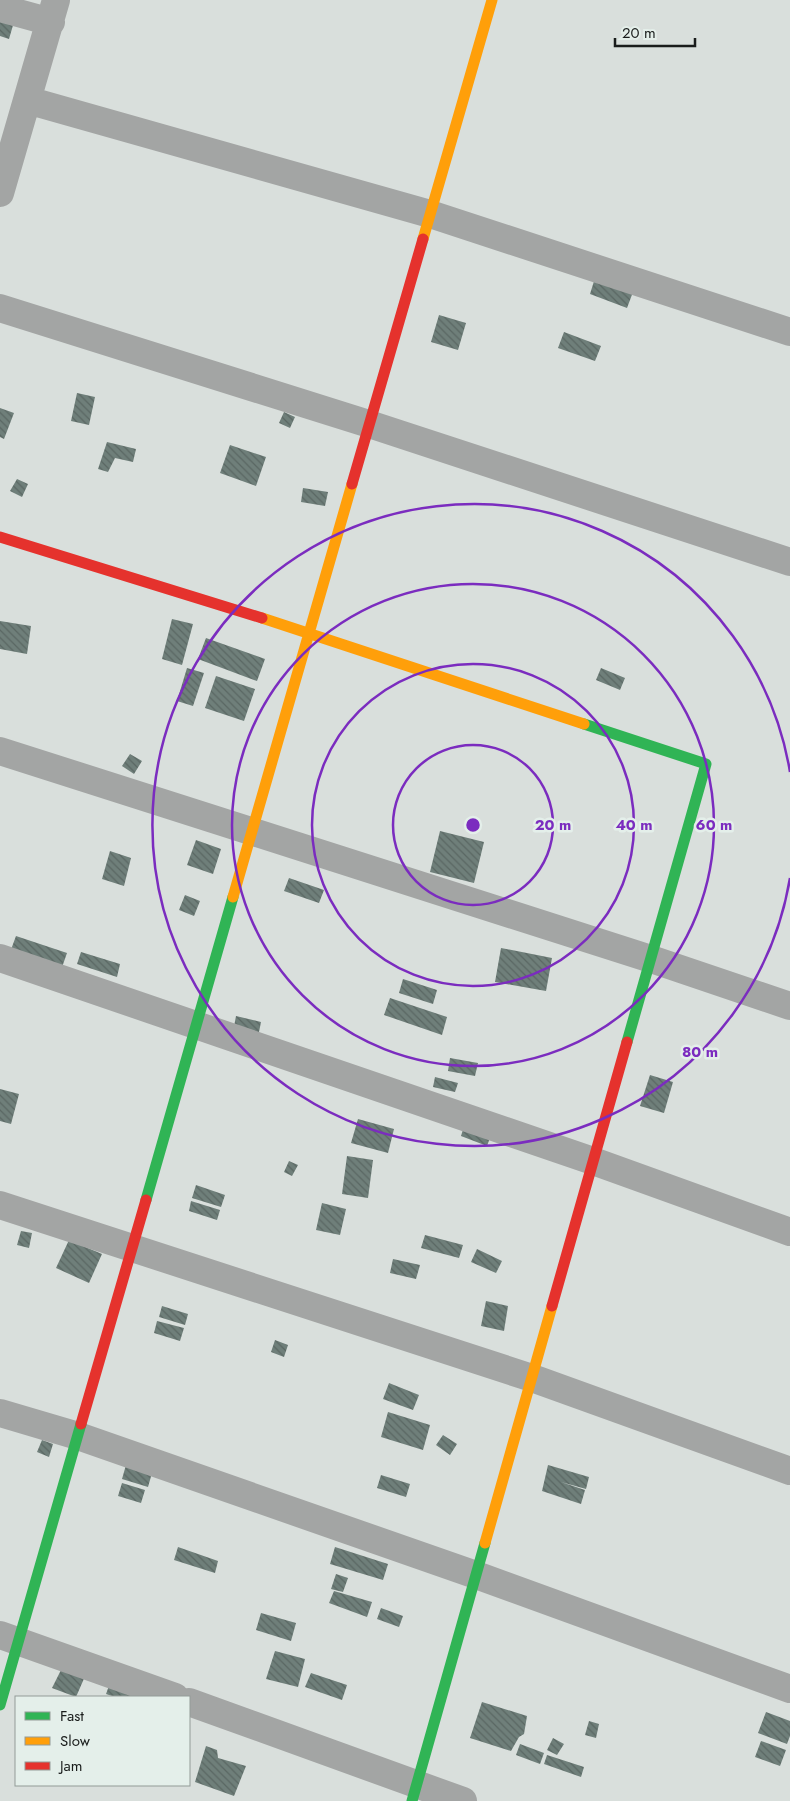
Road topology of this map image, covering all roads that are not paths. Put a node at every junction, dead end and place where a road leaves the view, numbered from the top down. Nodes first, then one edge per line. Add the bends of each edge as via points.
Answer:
1 (492, 0) edge
2 (0, 8) edge
3 (54, 11) edge
4 (27, 100) junction
5 (0, 193) edge
6 (430, 214) junction
7 (0, 308) edge
8 (790, 332) edge
9 (370, 424) junction
10 (0, 537) edge
11 (790, 562) edge
12 (309, 633) junction
13 (0, 751) edge
14 (252, 832) junction
15 (0, 958) edge
16 (651, 959) junction
17 (790, 1006) edge
18 (196, 1026) junction
19 (593, 1161) junction
20 (0, 1204) edge
21 (790, 1232) edge
22 (132, 1248) junction
23 (532, 1378) junction
24 (0, 1413) edge
25 (78, 1436) junction
26 (790, 1471) edge
27 (476, 1575) junction
28 (9, 1639) edge
29 (790, 1689) edge
30 (171, 1696) edge
31 (190, 1702) edge
32 (0, 1706) edge
33 (414, 1792) edge
34 (463, 1801) edge

1 - 6 street
2 - 3 street
3 - 4 street
4 - 5 street
4 - 6 street
6 - 8 street
6 - 9 street
7 - 9 street
9 - 11 street
9 - 12 street
10 - 12 street
12 - 14 street
12 - 16 street via 706,764
13 - 14 street
14 - 16 street
14 - 18 street
15 - 18 street
16 - 17 street
16 - 19 street
18 - 19 street
18 - 22 street
19 - 21 street
19 - 23 street
20 - 22 street
22 - 23 street
22 - 25 street
23 - 26 street
23 - 27 street
24 - 25 street
25 - 27 street
25 - 28 street
27 - 29 street
27 - 33 street
28 - 30 street
28 - 32 street
31 - 33 street
33 - 34 street

